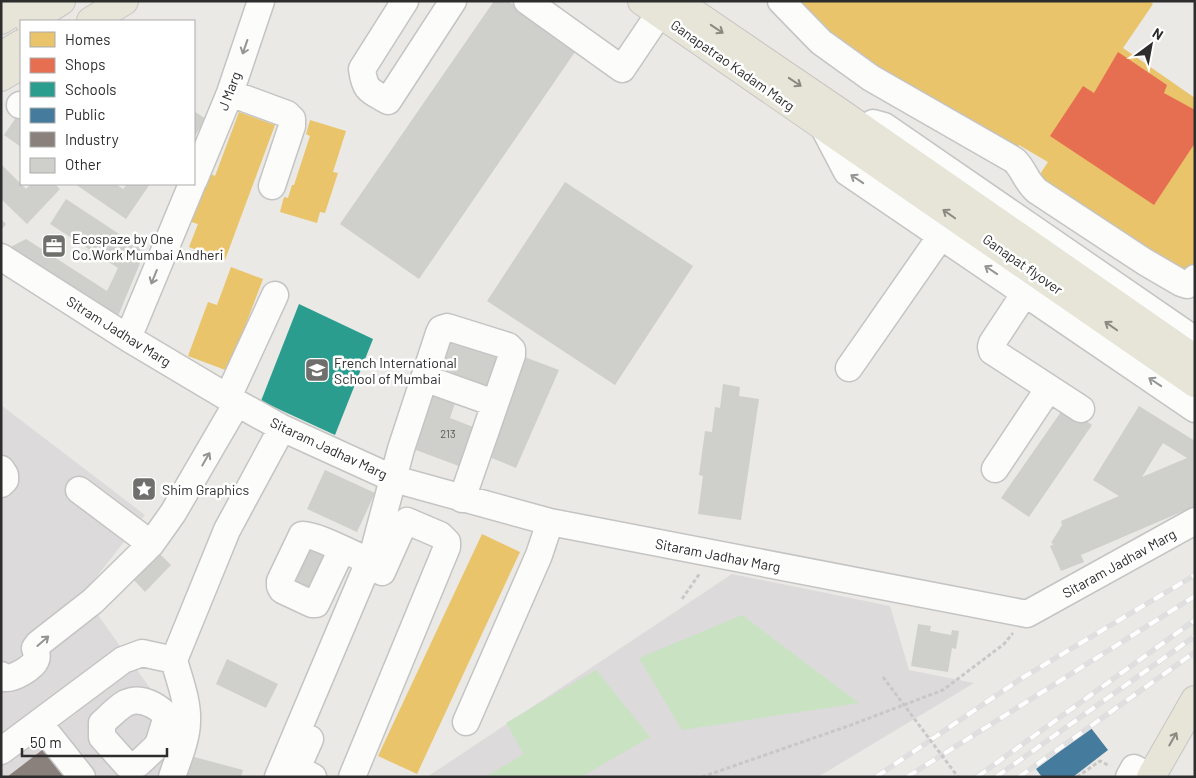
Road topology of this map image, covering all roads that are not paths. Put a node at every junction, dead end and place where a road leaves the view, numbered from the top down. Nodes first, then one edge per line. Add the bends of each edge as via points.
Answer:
1 (32, 1) edge
2 (61, 1) edge
3 (89, 1) edge
4 (124, 1) edge
5 (262, 1) edge
6 (405, 1) edge
7 (453, 1) edge
8 (528, 1) edge
9 (781, 1) edge
10 (659, 5) edge
11 (1, 20) edge
12 (31, 20) edge
13 (59, 20) edge
14 (93, 20) edge
15 (20, 27) edge
16 (1, 38) edge
17 (20, 45) edge
18 (1, 56) edge
19 (20, 66) edge
20 (1, 77) edge
21 (230, 92) junction
22 (902, 95) junction
23 (822, 113) junction
24 (865, 134) junction
25 (195, 178) edge
26 (192, 185) edge
27 (272, 186) dead end
28 (942, 236) junction
29 (1, 257) edge
30 (1145, 262) junction
31 (1195, 278) edge
32 (1126, 292) junction
33 (1025, 293) junction
34 (275, 295) dead end
35 (128, 338) junction
36 (1195, 340) edge
37 (1195, 359) edge
38 (849, 368) dead end
39 (424, 378) junction
40 (1195, 383) edge
41 (1049, 388) junction
42 (233, 400) junction
43 (494, 403) junction
44 (1081, 409) dead end
45 (1195, 409) edge
46 (282, 428) junction
47 (1, 469) edge
48 (995, 469) dead end
49 (394, 479) junction
50 (1, 484) edge
51 (79, 490) dead end
52 (462, 499) junction
53 (1195, 521) edge
54 (550, 522) junction
55 (151, 544) junction
56 (342, 549) dead end
57 (377, 556) junction
58 (174, 660) junction
59 (1, 675) edge
60 (1195, 700) edge
61 (466, 722) dead end
62 (39, 723) junction
63 (1, 751) edge
64 (300, 763) edge
65 (1141, 775) edge
66 (82, 777) edge
67 (172, 777) edge
68 (278, 777) edge
69 (352, 777) edge

1 - 11 main road
2 - 12 main road
3 - 13 main road
4 - 14 main road
5 -> 21 street, J Marg
6 - 7 street via 362,68 368,89 388,101
8 - 10 street via 622,69
9 - 22 street via 821,42 871,78
10 - 23 main road, Ganapatrao Kadam Marg
15 - 16 main road
17 - 18 main road
19 - 20 main road
21 - 25 street, J Marg
21 - 27 street via 287,114 292,120
22 - 24 street
22 - 30 street via 1014,160 1037,191
23 - 24 main road, Ganapatrao Kadam Marg
23 - 24 street
28 -> 23 street via 847,172
24 - 32 street
24 - 37 main road, Ganapat flyover
40 -> 24 main road, Ganapat flyover
26 -> 35 street
33 -> 28 street
28 - 38 street
29 - 35 street, Sitram Jadhav Marg
30 - 31 street via 1187,285
30 - 32 street
32 - 36 street
33 - 41 street via 990,347
45 -> 33 street
34 - 42 street
35 - 42 street, Sitram Jadhav Marg
39 - 43 street
39 - 43 street via 444,327 508,346 512,356
39 - 49 street
41 - 44 street
41 - 48 street
42 - 46 street, Sitaram Jadhav Marg
55 -> 42 street via 173,514
43 - 52 street
46 - 49 street, Sitaram Jadhav Marg
46 - 58 street via 227,530
47 - 50 street via 5,474
49 - 52 street, Sitaram Jadhav Marg
49 - 57 street
51 - 55 street
52 - 54 street, Sitaram Jadhav Marg
53 - 54 street, Sitaram Jadhav Marg via 1027,614
54 - 61 street via 539,556
59 -> 55 street via 16,677 35,662 38,644 93,601
56 - 57 street
57 - 64 street via 314,711
57 - 69 street via 407,522 440,534 447,542
58 - 62 street via 142,653 123,660
58 - 67 street via 187,720 176,724
65 -> 60 main road
62 - 63 street
62 - 66 street
64 - 68 street

